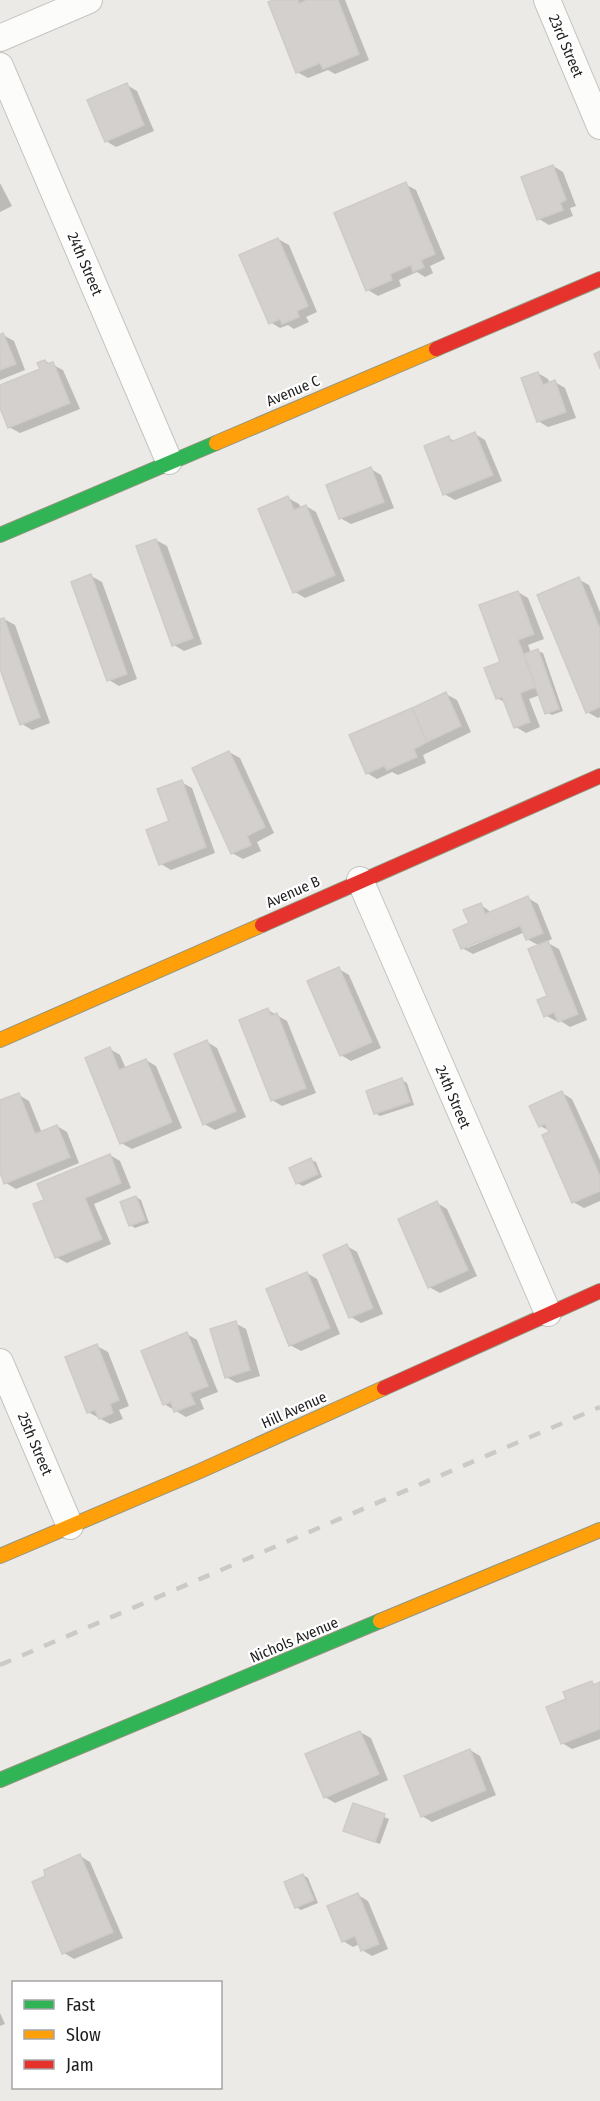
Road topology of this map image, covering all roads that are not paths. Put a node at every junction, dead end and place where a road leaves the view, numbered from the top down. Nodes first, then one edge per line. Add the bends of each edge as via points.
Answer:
1 (89, 0) edge
2 (547, 0) edge
3 (0, 38) edge
4 (0, 66) edge
5 (600, 126) edge
6 (600, 279) edge
7 (170, 461) junction
8 (0, 535) edge
9 (600, 776) edge
10 (360, 880) junction
11 (0, 1040) edge
12 (600, 1291) edge
13 (548, 1313) junction
14 (0, 1362) edge
15 (70, 1526) junction
16 (600, 1530) edge
17 (0, 1556) edge
18 (0, 1780) edge

1 - 3 street
2 - 5 street, 23rd Street
4 - 7 street, 24th Street
6 - 7 street, Avenue C
7 - 8 street, Avenue C
9 - 10 street, Avenue B
10 - 11 street, Avenue B
10 - 13 street, 24th Street
12 - 13 street, Hill Avenue
13 - 15 street, Hill Avenue
14 - 15 street, 25th Street
15 - 17 street, Hill Avenue
16 - 18 street, Nichols Avenue

